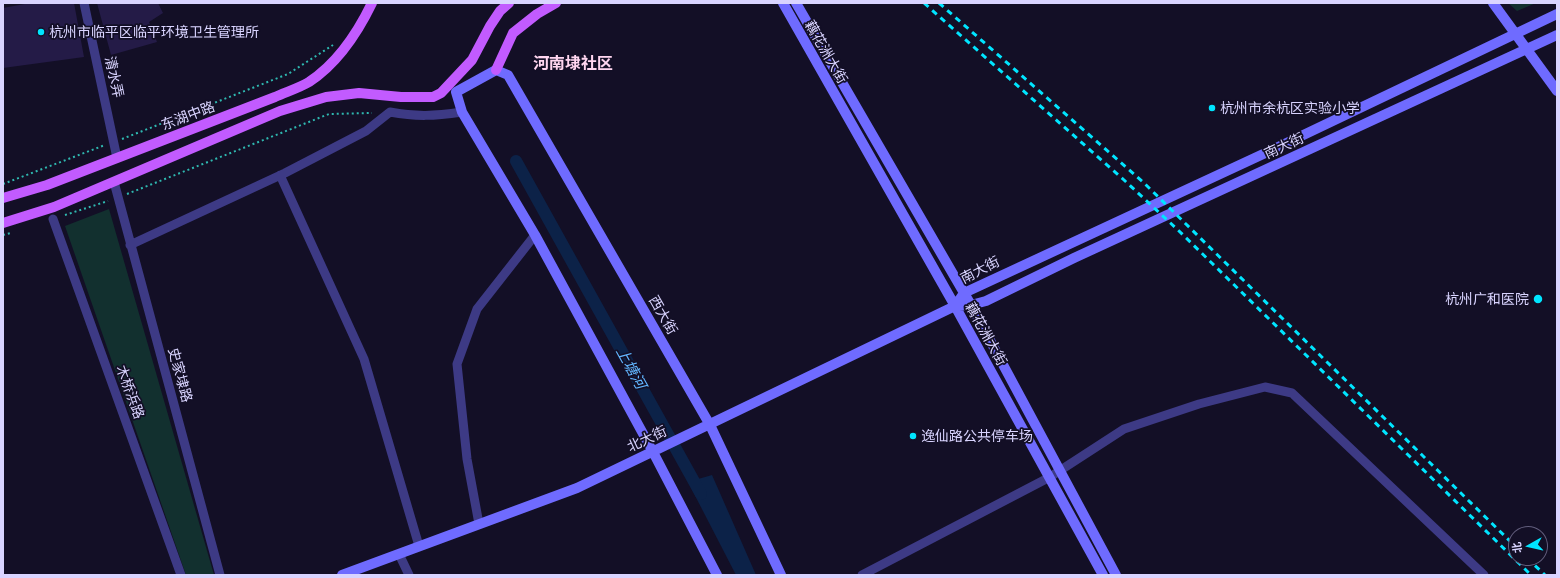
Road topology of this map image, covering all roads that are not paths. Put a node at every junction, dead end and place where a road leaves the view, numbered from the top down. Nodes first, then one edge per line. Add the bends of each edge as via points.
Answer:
1 (84, 3) edge
2 (372, 3) edge
3 (509, 3) edge
4 (556, 3) edge
5 (782, 3) edge
6 (796, 3) edge
7 (1493, 3) edge
8 (1557, 14) edge
9 (1516, 34) junction
10 (1557, 35) edge
11 (1527, 49) junction
12 (496, 70) junction
13 (452, 88) junction
14 (1557, 91) edge
15 (462, 112) junction
16 (118, 158) junction
17 (280, 175) junction
18 (114, 182) junction
19 (3, 198) edge
20 (53, 219) road end
21 (3, 223) edge
22 (534, 235) junction
23 (130, 245) junction
24 (964, 292) junction
25 (955, 306) junction
26 (971, 306) junction
27 (710, 425) junction
28 (653, 452) junction
29 (1059, 472) junction
30 (1050, 477) junction
31 (479, 524) junction
32 (419, 546) junction
33 (399, 554) junction
34 (181, 575) edge
35 (220, 575) edge
36 (342, 575) edge
37 (409, 575) edge
38 (718, 575) edge
39 (781, 575) edge
40 (862, 575) edge
41 (1103, 575) edge
42 (1116, 575) edge
43 (1483, 575) edge

1 - 16 street, 清水弄
2 - 16 main road, 东湖中路 via 361,26 337,59 309,82
3 - 13 main road via 500,11 472,60
4 - 12 main road via 513,33
5 - 25 main road, 藕花洲大街
6 - 24 main road, 藕花洲大街
7 - 9 main road
8 - 9 main road, 南大街
9 - 11 main road
9 - 24 main road, 南大街
10 - 11 main road, 南大街
11 - 14 main road
11 - 26 main road, 南大街
12 - 13 main road
12 - 27 main road, 西大街 via 508,75
13 - 15 main road
13 - 18 main road via 433,97 359,93 326,97 280,111
15 - 17 street via 412,116 390,112 366,131
15 - 22 main road
16 - 19 main road, 东湖中路 via 47,185
17 - 23 street
17 - 32 street via 364,359
18 - 21 main road via 54,207
18 - 23 street, 史家埭路
20 - 34 street, 木桥浜路
22 - 28 main road
22 - 31 street via 477,308 457,364 467,458
23 - 35 street, 史家埭路
24 - 25 main road, 南大街
24 - 26 main road, 藕花洲大街
25 - 26 main road, 南大街
25 - 27 main road, 北大街
25 - 30 main road, 藕花洲大街
26 - 29 main road, 藕花洲大街
27 - 28 main road, 北大街
27 - 39 main road, 西大街
28 - 31 main road, 北大街 via 577,488
28 - 38 main road
29 - 30 street
29 - 42 main road, 藕花洲大街
29 - 43 street via 1124,429 1199,404 1265,387 1292,393
30 - 40 street
30 - 41 main road, 藕花洲大街
31 - 32 main road, 北大街
32 - 33 main road, 北大街
33 - 36 main road, 北大街
33 - 37 street

